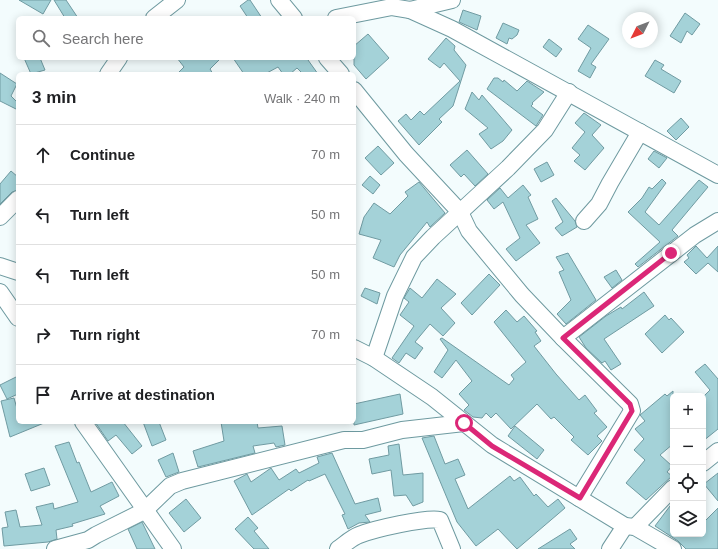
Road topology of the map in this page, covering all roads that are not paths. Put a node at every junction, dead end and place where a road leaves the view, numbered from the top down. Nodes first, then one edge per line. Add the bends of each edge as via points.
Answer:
1 (177, 0) edge
2 (279, 0) edge
3 (452, 0) edge
4 (410, 10) junction
5 (157, 16) edge
6 (292, 16) edge
7 (346, 16) edge
8 (118, 60) edge
9 (329, 60) edge
10 (109, 72) edge
11 (338, 72) edge
12 (356, 92) edge
13 (569, 92) junction
14 (640, 132) junction
15 (718, 175) edge
16 (16, 201) edge
17 (460, 212) junction
18 (0, 216) edge
19 (584, 221) dead end
20 (718, 222) edge
21 (0, 266) edge
22 (16, 271) edge
23 (0, 292) edge
24 (16, 315) edge
25 (563, 338) junction
26 (356, 349) edge
27 (374, 358) junction
28 (464, 423) junction
29 (84, 424) edge
30 (718, 451) edge
31 (706, 461) edge
32 (670, 491) edge
33 (580, 498) junction
34 (144, 511) junction
35 (630, 527) junction
36 (55, 549) edge
37 (173, 549) edge
38 (338, 549) edge
39 (452, 549) edge
40 (610, 549) edge
41 (673, 549) edge

1 - 5 street
2 - 6 street
3 - 4 street
4 - 7 street via 392,7
4 - 13 street via 452,29
8 - 10 street
9 - 11 street
12 - 17 street via 406,154
13 - 14 street
13 - 17 street via 545,130
14 - 15 street
14 - 19 street via 599,204
16 - 18 street
17 - 25 street via 469,231 522,295
17 - 27 street via 414,257 396,296
20 - 25 street via 677,248
21 - 22 street
23 - 24 street
25 - 33 street via 630,404 632,411
26 - 27 street
27 - 28 street
28 - 33 street via 492,446
28 - 34 street via 402,430 363,440 344,440 182,481 170,486
29 - 34 street
30 - 31 street
32 - 35 street
33 - 35 street
34 - 36 street via 88,540
34 - 37 street
35 - 40 street
35 - 41 street
38 - 39 street via 358,535 435,519 444,524

